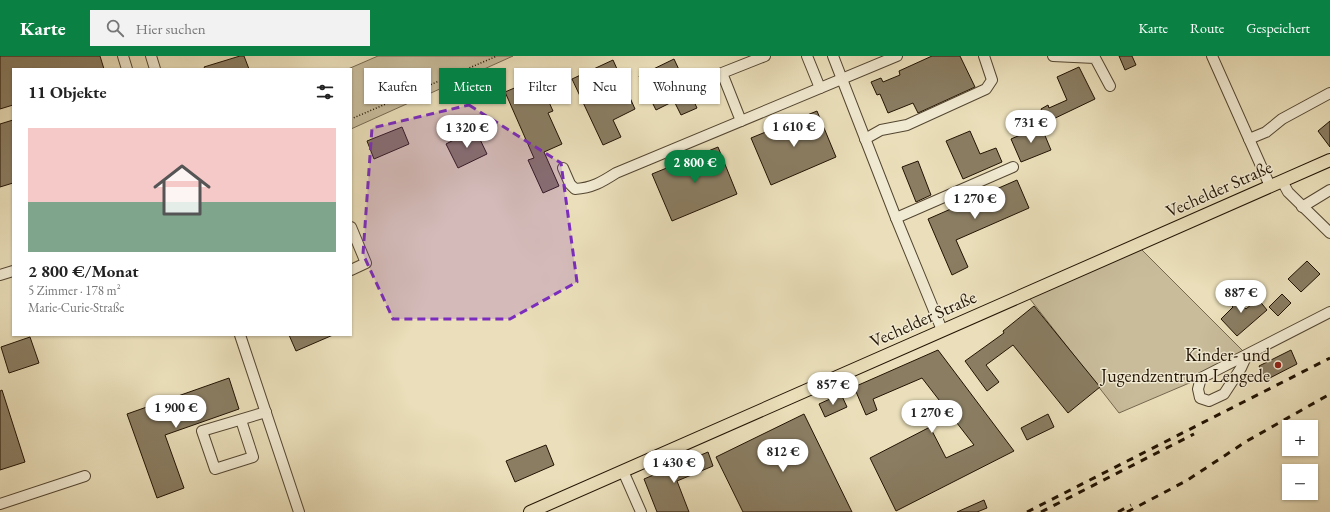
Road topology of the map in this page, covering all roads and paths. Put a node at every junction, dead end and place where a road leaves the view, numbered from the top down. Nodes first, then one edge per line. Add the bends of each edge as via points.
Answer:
1 (123, 56) edge
2 (152, 56) edge
3 (498, 56) edge
4 (765, 56) edge
5 (807, 56) edge
6 (833, 56) edge
7 (897, 56) edge
8 (984, 56) edge
9 (1053, 56) edge
10 (1212, 56) edge
11 (128, 68) edge
12 (156, 68) edge
13 (842, 80) junction
14 (1110, 86) dead end
15 (820, 88) junction
16 (1330, 93) edge
17 (352, 119) edge
18 (741, 121) junction
19 (865, 139) junction
20 (1249, 139) junction
21 (1330, 160) edge
22 (1013, 167) dead end
23 (563, 168) dead end
24 (1282, 181) junction
25 (1270, 186) junction
26 (1330, 190) edge
27 (1302, 207) junction
28 (896, 218) junction
29 (352, 229) edge
30 (1330, 233) edge
31 (352, 269) edge
32 (12, 271) edge
33 (0, 275) edge
34 (1330, 312) edge
35 (942, 330) junction
36 (240, 336) edge
37 (1247, 355) junction
38 (266, 412) junction
39 (242, 420) junction
40 (623, 471) junction
41 (85, 476) dead end
42 (0, 504) edge
43 (299, 512) edge
44 (530, 512) edge
45 (641, 512) edge

1 - 11 street
2 - 12 street
3 - 17 path
4 - 18 street via 722,74
5 - 15 street
6 - 13 street
7 - 13 street
8 - 19 street via 992,80 986,89 907,125 880,130
9 - 14 street via 1095,58
10 - 20 street
13 - 15 street
13 - 19 street
15 - 18 street
16 - 20 street via 1282,119 1266,132
18 - 23 street via 616,173 589,188 575,188 570,184
19 - 28 street
20 - 25 street
21 - 24 main road, Vechelder Straße
22 - 28 street
24 - 25 main road, Vechelder Straße
24 - 27 street
25 - 35 main road, Vechelder Straße
26 - 27 street
27 - 30 street
28 - 35 street
29 - 31 street via 366,262
32 - 33 street
34 - 37 street
35 - 40 main road, Vechelder Straße
36 - 38 street
37 - 37 street via 1201,378 1198,389 1200,398 1209,401 1224,394
38 - 39 street
38 - 43 street
39 - 39 street via 202,432 215,469 253,456
40 - 44 main road, Vechelder Straße
40 - 45 street
41 - 42 street

